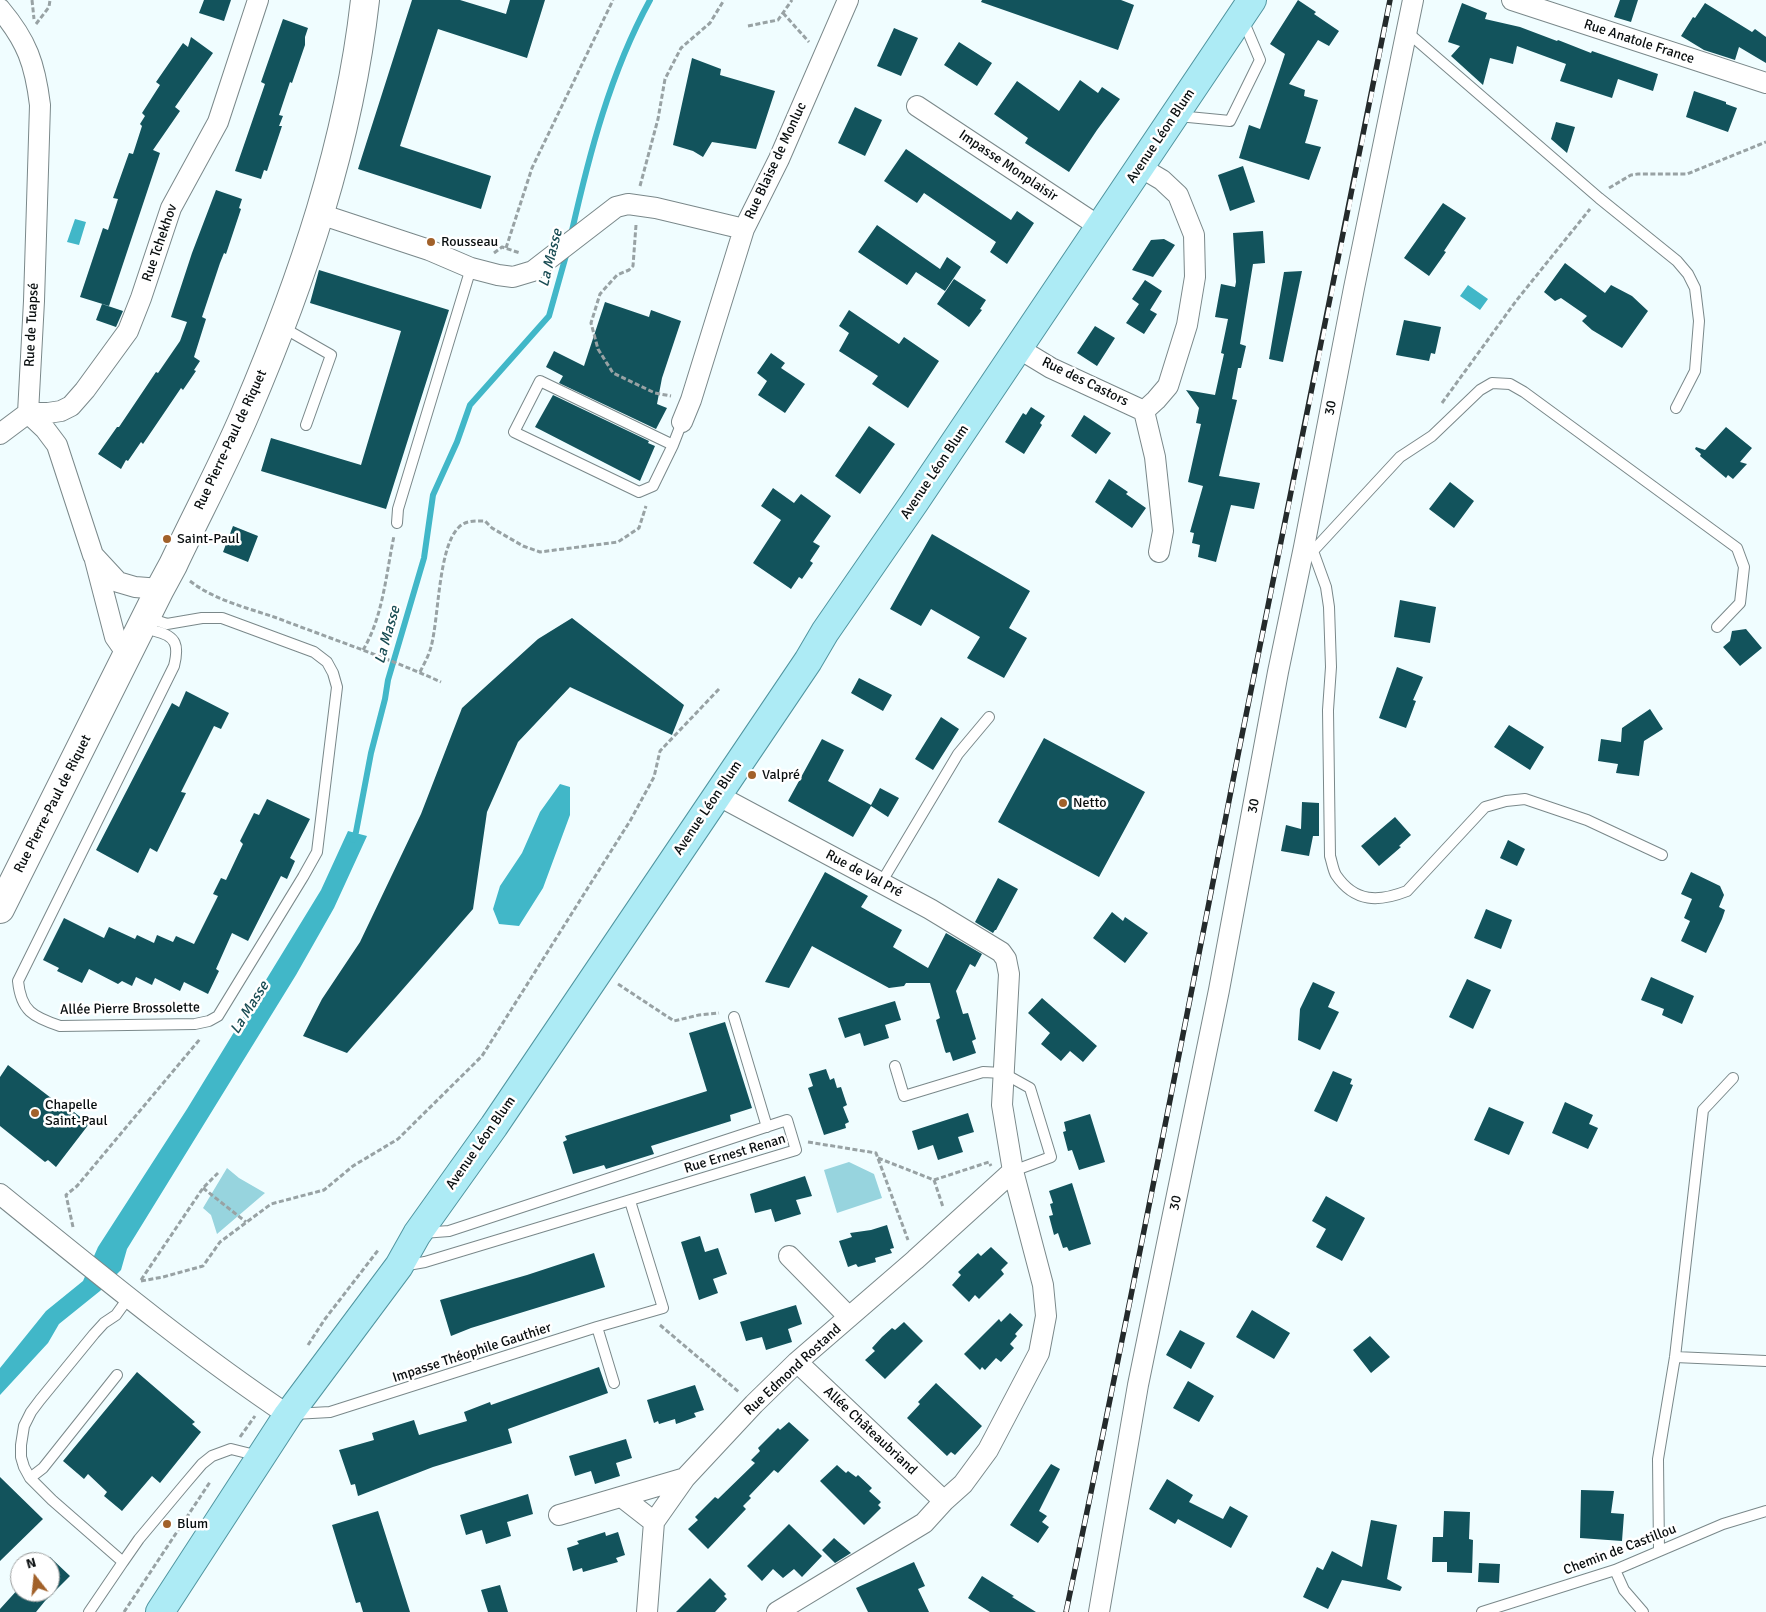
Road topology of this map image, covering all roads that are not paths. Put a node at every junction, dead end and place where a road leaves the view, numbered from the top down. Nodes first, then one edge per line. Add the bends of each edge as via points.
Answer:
1 (258, 0) edge
2 (365, 0) edge
3 (848, 0) edge
4 (1412, 0) edge
5 (1512, 0) edge
6 (1247, 8) edge
7 (0, 9) edge
8 (1406, 32) junction
9 (1766, 83) edge
10 (917, 106) dead end
11 (1175, 116) junction
12 (1140, 167) junction
13 (320, 214) junction
14 (1100, 227) junction
15 (744, 230) junction
16 (471, 268) junction
17 (281, 326) junction
18 (1018, 348) junction
19 (1676, 408) dead end
20 (1144, 411) junction
21 (28, 413) junction
22 (682, 422) joint
23 (306, 425) dead end
24 (0, 434) edge
25 (673, 445) junction
26 (397, 524) road end
27 (1309, 549) junction
28 (1159, 552) dead end
29 (93, 555) junction
30 (160, 589) junction
31 (154, 620) dead end
32 (1717, 627) dead end
33 (155, 631) dead end
34 (127, 654) junction
35 (989, 717) dead end
36 (717, 795) junction
37 (1662, 855) dead end
38 (881, 883) junction
39 (0, 909) edge
40 (734, 1017) road end
41 (895, 1066) dead end
42 (1003, 1073) junction
43 (1733, 1078) dead end
44 (767, 1127) junction
45 (1006, 1176) junction
46 (0, 1194) edge
47 (630, 1201) junction
48 (417, 1234) junction
49 (789, 1256) dead end
50 (399, 1266) junction
51 (122, 1292) junction
52 (849, 1318) junction
53 (597, 1327) junction
54 (1675, 1357) junction
55 (1766, 1361) edge
56 (797, 1362) junction
57 (117, 1375) dead end
58 (614, 1383) dead end
59 (288, 1415) junction
60 (260, 1456) junction
61 (30, 1478) junction
62 (685, 1478) junction
63 (622, 1497) junction
64 (944, 1501) junction
65 (1766, 1511) edge
66 (559, 1515) dead end
67 (654, 1522) junction
68 (1659, 1551) junction
69 (123, 1562) junction
70 (1615, 1570) junction
71 (785, 1610) edge
72 (89, 1612) edge
73 (160, 1612) edge
74 (647, 1612) edge
75 (1099, 1612) edge
76 (1482, 1612) edge
77 (1643, 1612) edge

1 - 21 street, Rue Tchekhov via 218,122 171,208 128,332 71,406 61,411
2 - 13 street, Rue Pierre-Paul de Riquet via 346,111
3 - 15 street, Rue Blaise de Monluc via 779,159
4 - 8 street, 30
5 - 9 street, Rue Anatole France
6 - 11 main road, Avenue Léon Blum
6 - 11 lane via 1260,60 1230,121
7 - 21 street, Rue de Tuapsé via 26,47 36,75 40,105
8 - 19 lane via 1677,261 1688,274 1695,288 1700,321 1695,371
8 - 27 street, 30 via 1354,288
10 - 14 street, Impasse Monplaisir
11 - 12 main road, Avenue Léon Blum
12 - 14 main road, Avenue Léon Blum
12 - 20 street, Rue des Castors via 1162,180 1178,195 1194,235 1195,277 1187,325 1168,386
13 - 16 street, Rue Blaise de Monluc via 429,250
13 - 17 street, Rue Pierre-Paul de Riquet
14 - 18 main road, Avenue Léon Blum
15 - 16 street, Rue Blaise de Monluc via 628,204 616,208 522,276 498,275
15 - 22 street
16 - 26 lane via 398,510
17 - 23 lane via 331,355
17 - 30 street, Rue Pierre-Paul de Riquet via 245,414
18 - 20 street, Rue des Castors via 1050,368
18 - 36 main road, Avenue Léon Blum
20 - 28 street via 1155,457 1163,531
21 - 24 street
21 - 29 street via 57,445
22 - 25 lane
25 - 25 lane via 653,486 636,492 514,432 540,380
27 - 32 lane via 1400,457 1432,436 1480,390 1492,384 1510,384 1737,548 1744,567 1740,603
27 - 37 lane via 1326,587 1329,608 1330,856 1336,874 1349,889 1364,898 1390,898 1407,891 1485,807 1506,801 1525,799 1578,817
27 - 75 street, 30 via 1278,672 1220,990 1138,1385
29 - 30 street via 118,582 134,588
29 - 34 street via 115,637
30 - 34 street, Rue Pierre-Paul de Riquet
31 - 33 lane, Allée Pierre Brossolette via 167,624 222,618 314,652 327,662 337,687 317,852 218,1016 195,1024 60,1026 25,1007 18,981 174,666 176,644 172,638
34 - 39 street, Rue Pierre-Paul de Riquet
35 - 38 lane via 958,754
36 - 38 street, Rue de Val Pré
36 - 48 main road, Avenue Léon Blum via 494,1126
38 - 42 street, Rue de Val Pré via 1001,952 1006,959 1009,974
40 - 44 lane
41 - 42 lane via 904,1096 983,1072
42 - 45 street
42 - 45 lane via 1030,1088 1051,1157
43 - 54 lane via 1703,1110
44 - 47 lane, Rue Ernest Renan via 787,1120 796,1150
44 - 48 lane, Rue Ernest Renan via 449,1231
45 - 52 street, Rue Edmond Rostand
45 - 64 street via 1043,1285 1044,1335 1039,1353 988,1450 963,1484
46 - 51 street
47 - 50 lane, Rue Ernest Renan via 425,1262
47 - 53 lane, Impasse Théophile Gauthier via 664,1308
48 - 50 main road, Avenue Léon Blum
49 - 52 street
50 - 59 main road, Avenue Léon Blum
51 - 59 street
51 - 61 lane via 116,1315 94,1334 31,1412 24,1426 21,1445 23,1462
52 - 56 street, Rue Edmond Rostand
53 - 58 lane
53 - 59 lane, Impasse Théophile Gauthier via 330,1412
54 - 55 lane
54 - 68 lane via 1658,1459
56 - 62 street, Rue Edmond Rostand
56 - 64 street, Allée Châteaubriand
57 - 61 lane via 43,1468
59 - 60 main road, Avenue Léon Blum
60 - 69 lane via 231,1448 212,1456 185,1484
60 - 73 main road, Avenue Léon Blum
61 - 69 lane
62 - 63 street
62 - 67 street, Rue Edmond Rostand
63 - 66 street
63 - 67 street
64 - 71 street via 924,1523
65 - 68 lane, Chemin de Castillou via 1722,1524
67 - 74 street
68 - 70 lane, Chemin de Castillou
69 - 72 lane
70 - 76 lane, Chemin de Castillou
70 - 77 lane via 1624,1590

